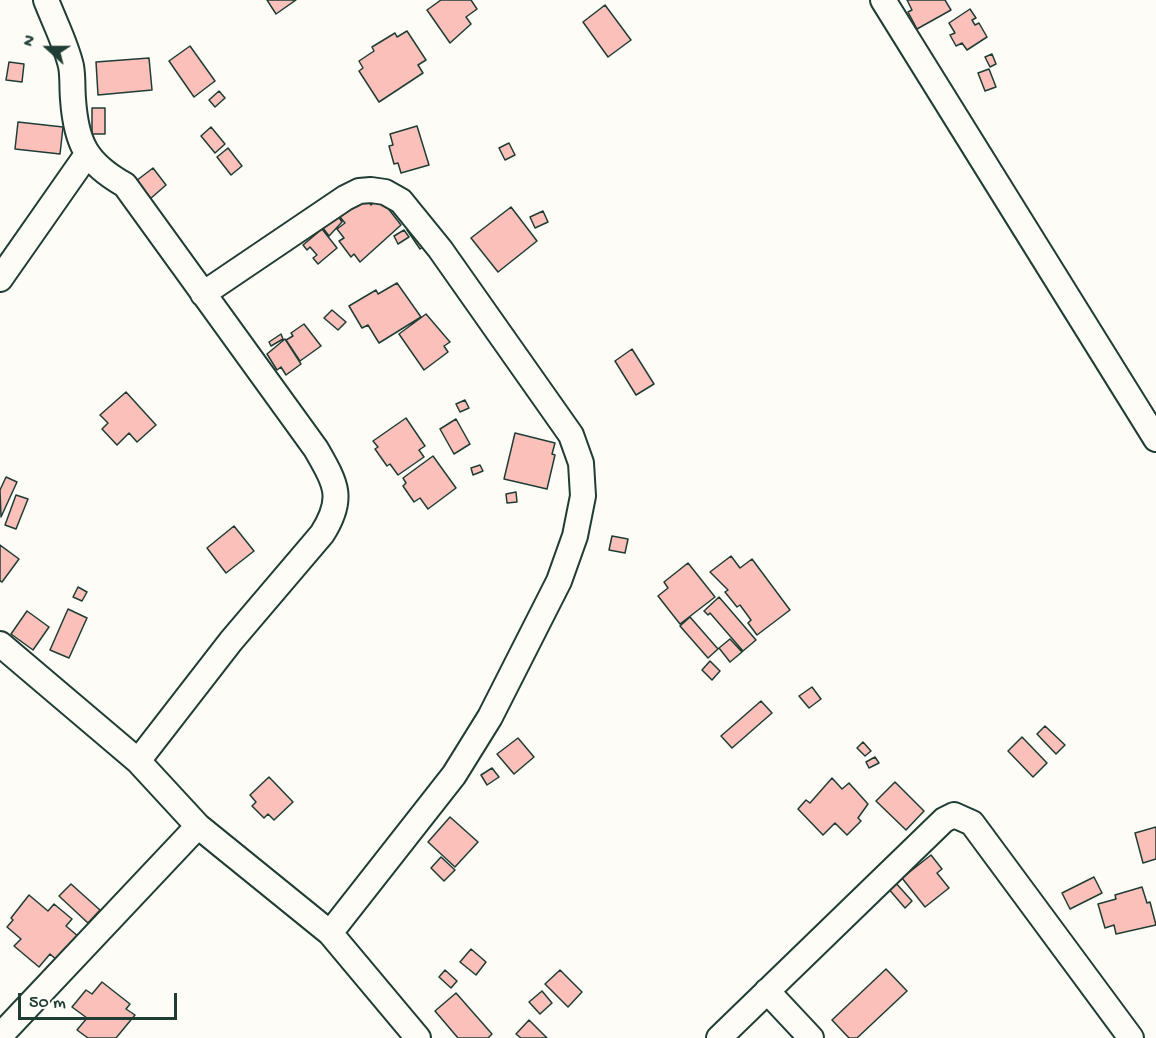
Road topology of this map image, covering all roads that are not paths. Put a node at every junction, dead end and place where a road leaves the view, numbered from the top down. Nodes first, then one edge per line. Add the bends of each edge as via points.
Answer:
1 (46, 0) edge
2 (884, 0) edge
3 (86, 156) junction
4 (0, 279) edge
5 (203, 294) junction
6 (1156, 438) edge
7 (0, 644) edge
8 (138, 761) junction
9 (198, 826) junction
10 (330, 933) junction
11 (767, 991) junction
12 (0, 1036) edge
13 (418, 1038) edge
14 (719, 1038) edge
15 (812, 1038) edge
16 (1131, 1038) edge

1 - 3 street via 71,66 74,110
2 - 6 street
3 - 4 street
3 - 5 street via 125,185
5 - 8 street via 316,449 337,492 334,514 322,534 231,641
5 - 10 street via 345,198 359,191 385,192 401,201 440,249 571,435 581,463 583,496 575,536 559,580 490,717 454,775
7 - 8 street
8 - 9 street
9 - 10 street
9 - 12 street
10 - 13 street
11 - 14 street
11 - 15 street
11 - 16 street via 944,820 954,815 972,823

